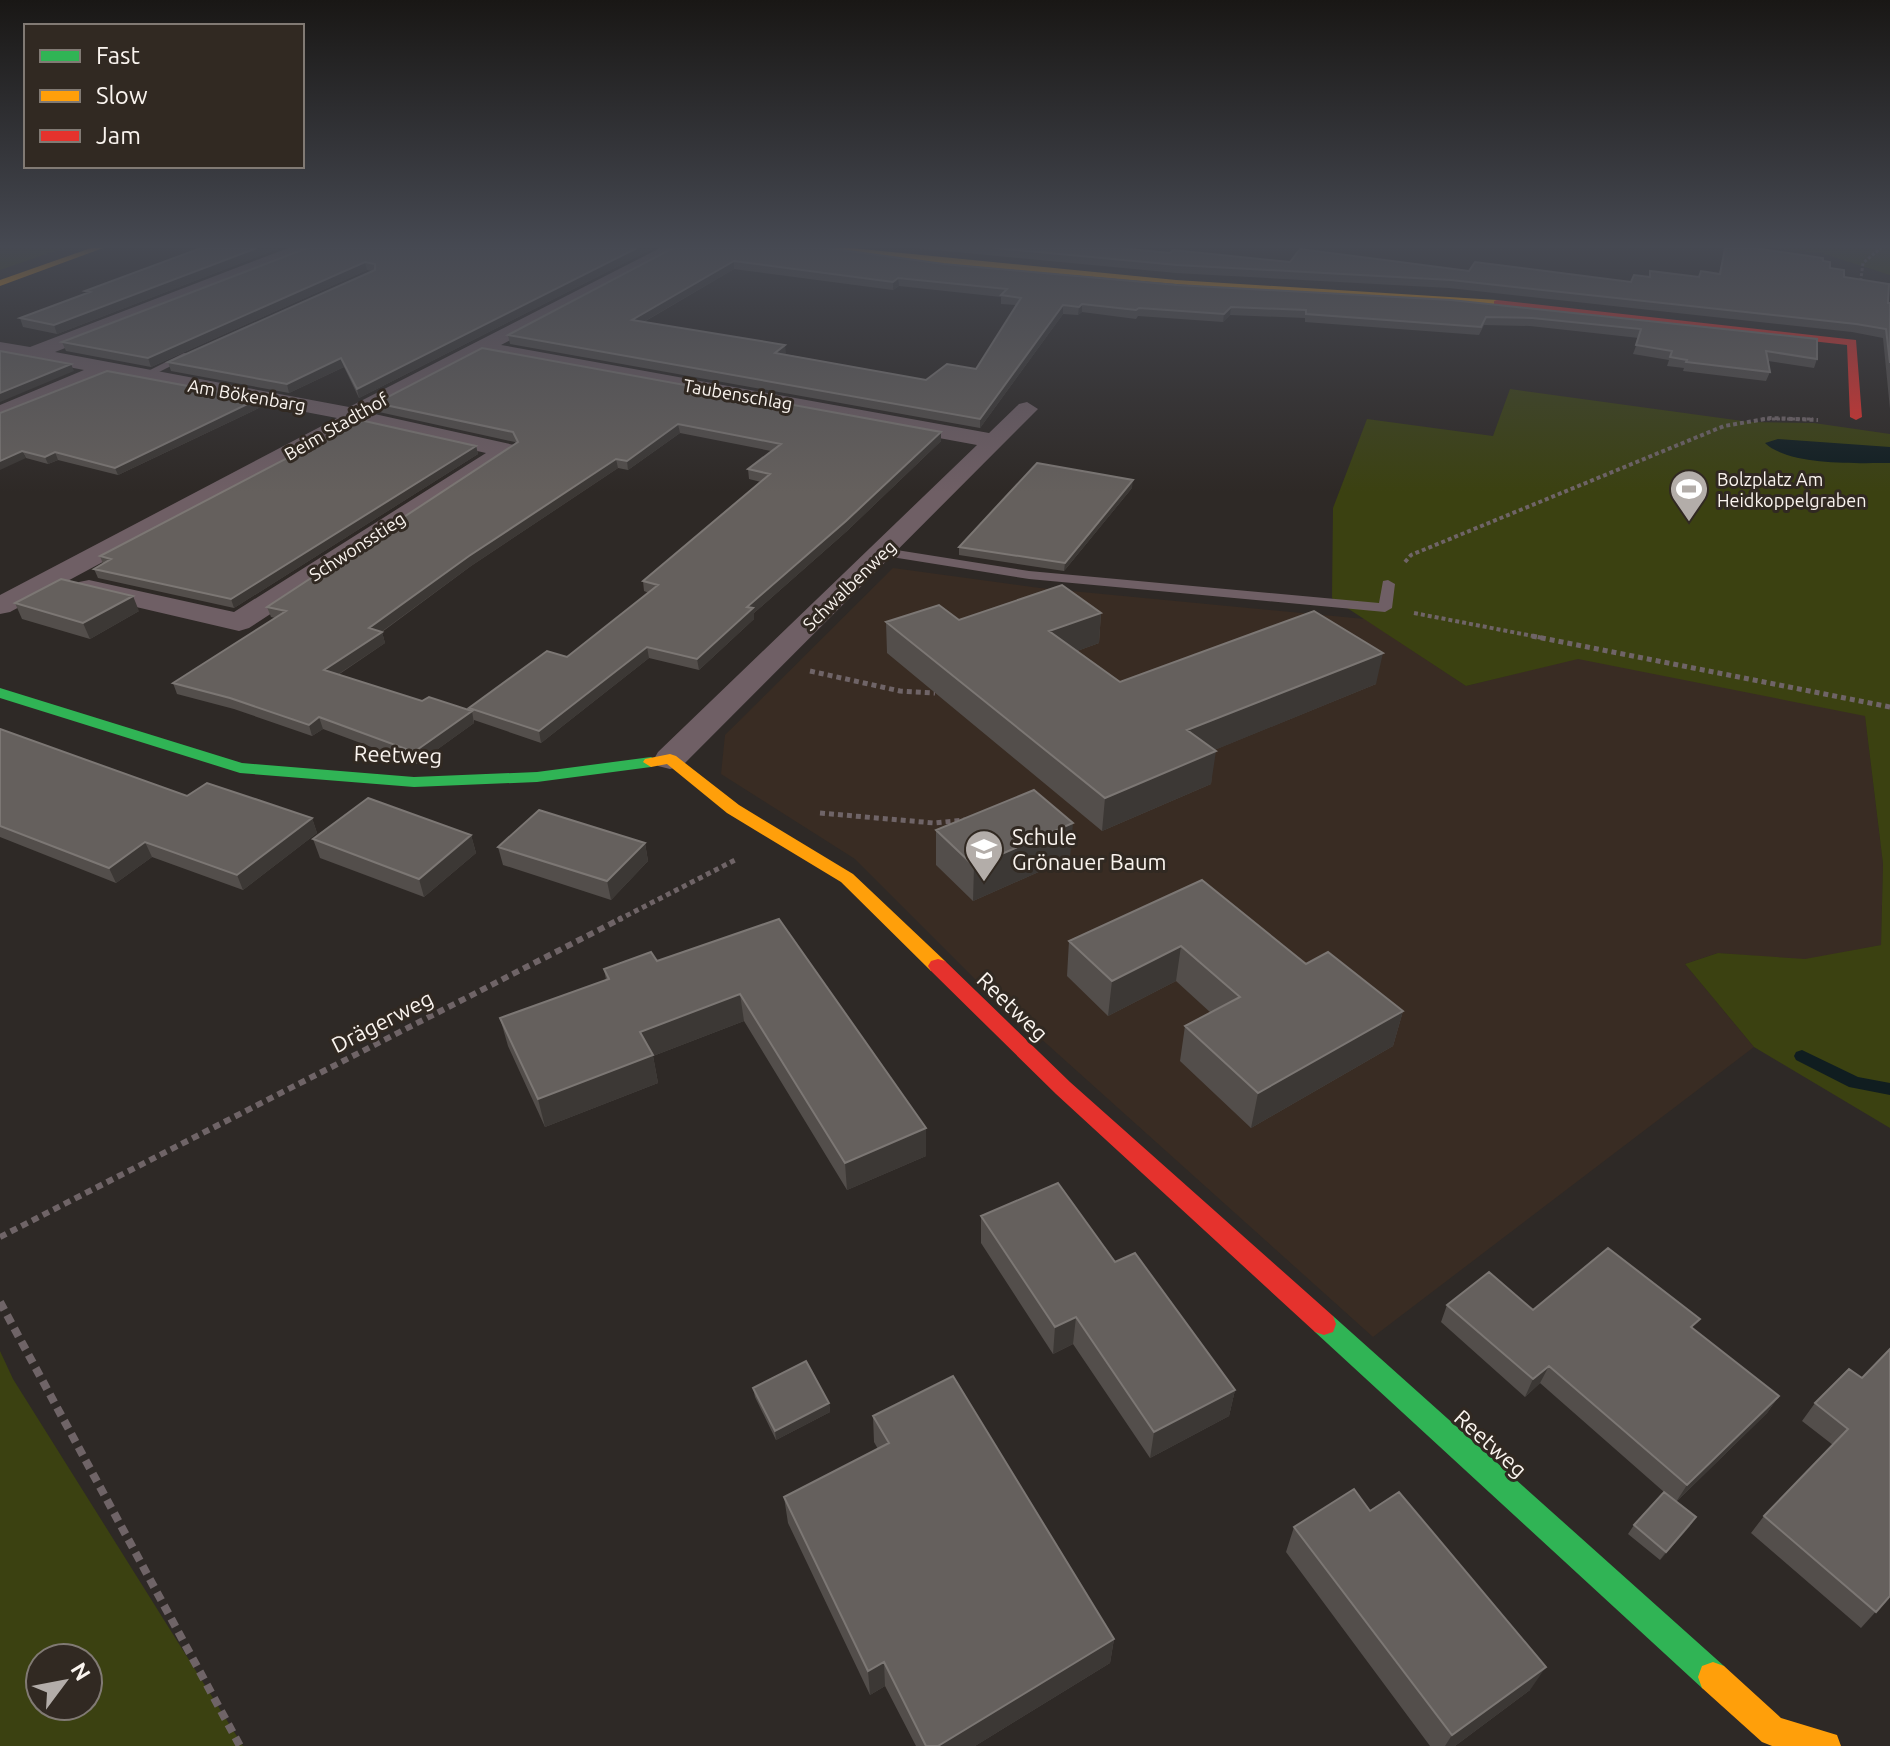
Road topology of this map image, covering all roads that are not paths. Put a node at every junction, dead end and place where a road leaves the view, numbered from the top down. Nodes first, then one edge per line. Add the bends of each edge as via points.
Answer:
1 (94, 329) edge
2 (518, 329) edge
3 (1737, 329) edge
4 (0, 348) edge
5 (483, 348) junction
6 (199, 350) edge
7 (34, 353) junction
8 (105, 369) junction
9 (143, 376) junction
10 (1027, 409) dead end
11 (0, 413) edge
12 (354, 416) junction
13 (1856, 417) road end
14 (992, 441) junction
15 (884, 552) junction
16 (53, 579) junction
17 (1388, 584) road end
18 (0, 606) edge
19 (0, 693) edge
20 (670, 759) junction
21 (1826, 1746) edge

1 - 7 street
2 - 5 street, Beim Stadthof
3 - 13 street via 1852,342
4 - 7 street, Am Bökenbarg
5 - 12 street, Beim Stadthof
5 - 14 street, Taubenschlag
6 - 9 lane
7 - 8 street, Am Bökenbarg
8 - 9 street, Am Bökenbarg
8 - 11 street
9 - 12 street, Am Bökenbarg
10 - 14 street, Schwalbenweg
12 - 16 street, Beim Stadthof
12 - 16 street, Schwonsstieg via 506,450 239,622
14 - 15 street, Schwalbenweg
15 - 17 lane via 1029,575 1385,608
15 - 20 street, Schwalbenweg
16 - 18 street, Beim Stadthof
19 - 20 street, Reetweg via 240,768 414,782 537,777
20 - 21 street, Reetweg via 723,802 847,878 1063,1088 1773,1731

